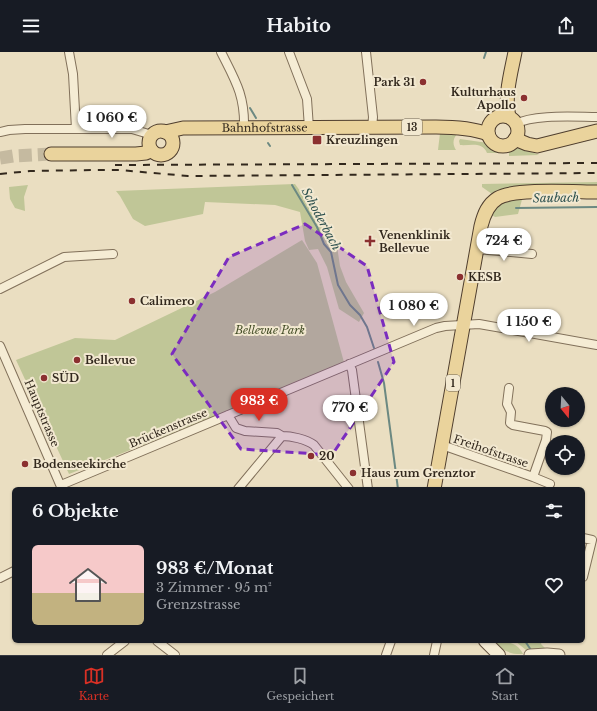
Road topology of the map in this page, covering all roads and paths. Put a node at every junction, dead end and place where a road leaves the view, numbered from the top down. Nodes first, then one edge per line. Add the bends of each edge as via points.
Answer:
1 (69, 52) edge
2 (221, 52) edge
3 (289, 52) edge
4 (366, 52) edge
5 (515, 52) edge
6 (597, 117) edge
7 (504, 119) junction
8 (244, 125) junction
9 (452, 127) junction
10 (308, 128) junction
11 (372, 128) junction
12 (76, 129) junction
13 (196, 129) junction
14 (597, 131) edge
15 (0, 132) edge
16 (165, 132) junction
17 (488, 134) junction
18 (152, 136) junction
19 (515, 139) junction
20 (173, 144) junction
21 (151, 150) junction
22 (51, 154) tunnel mouth
23 (597, 192) edge
24 (477, 249) junction
25 (113, 254) dead end
26 (532, 254) dead end
27 (0, 289) edge
28 (463, 325) junction
29 (597, 345) edge
30 (0, 346) edge
31 (350, 364) junction
32 (509, 388) dead end
33 (228, 415) junction
34 (282, 436) junction
35 (442, 445) junction
36 (532, 477) junction
37 (550, 484) dead end
38 (62, 487) edge
39 (240, 487) edge
40 (347, 487) edge
41 (368, 487) edge
42 (434, 487) edge
43 (585, 538) edge
44 (585, 569) edge
45 (12, 572) edge
46 (0, 578) edge
47 (122, 643) edge
48 (160, 643) edge
49 (390, 643) edge
50 (437, 643) edge
51 (478, 643) edge
52 (487, 643) edge
53 (107, 655) edge
54 (175, 655) edge
55 (386, 655) edge
56 (434, 655) edge
57 (489, 655) edge
58 (499, 655) edge
59 (530, 655) edge
60 (559, 655) edge

1 - 12 street
2 - 8 street via 241,93
3 - 10 street via 307,99
4 - 11 street
5 - 7 main road via 508,91 503,96
6 - 7 street
7 - 9 main road, Bahnhofstrasse / 13
7 - 17 main road via 490,124
7 - 19 main road via 518,132
8 - 10 main road, Bahnhofstrasse / 13
8 - 13 main road, Bahnhofstrasse / 13
9 - 11 main road, Bahnhofstrasse / 13
9 - 17 main road, Bahnhofstrasse / 13
10 - 11 main road, Bahnhofstrasse / 13
12 - 15 street
12 - 18 street via 132,129
13 - 16 main road, Bahnhofstrasse / 13 via 183,128
13 - 20 main road, Bahnhofstrasse / 13
14 - 19 main road via 536,146
16 - 18 main road via 158,131
16 - 20 main road via 171,136
17 - 19 main road via 492,141 500,145 508,145
18 - 21 main road via 149,143
20 - 21 main road via 166,154 158,154
21 - 22 main road via 136,154
23 - 24 main road, 1 via 525,192 502,196 493,201 484,214
24 - 26 street
24 - 28 main road, 1
25 - 27 street via 64,257
28 - 29 street, Brückenstrasse via 479,324
28 - 31 street, Brückenstrasse via 436,328
28 - 35 main road, 1
30 - 38 street, Hauptstrasse
31 - 33 street, Brückenstrasse
31 - 41 street
32 - 36 street, Freihofstrasse via 507,404 511,412 510,423 545,431 547,434
33 - 34 street via 236,428 277,433
33 - 38 street, Brückenstrasse
34 - 39 street
34 - 40 street via 310,443
35 - 36 street, Freihofstrasse
35 - 42 main road, 1
36 - 37 street, Freihofstrasse
43 - 44 street via 592,540
45 - 46 street
47 - 53 street
48 - 54 street
49 - 55 street
50 - 56 street
51 - 57 main road
52 - 58 main road
59 - 60 street

